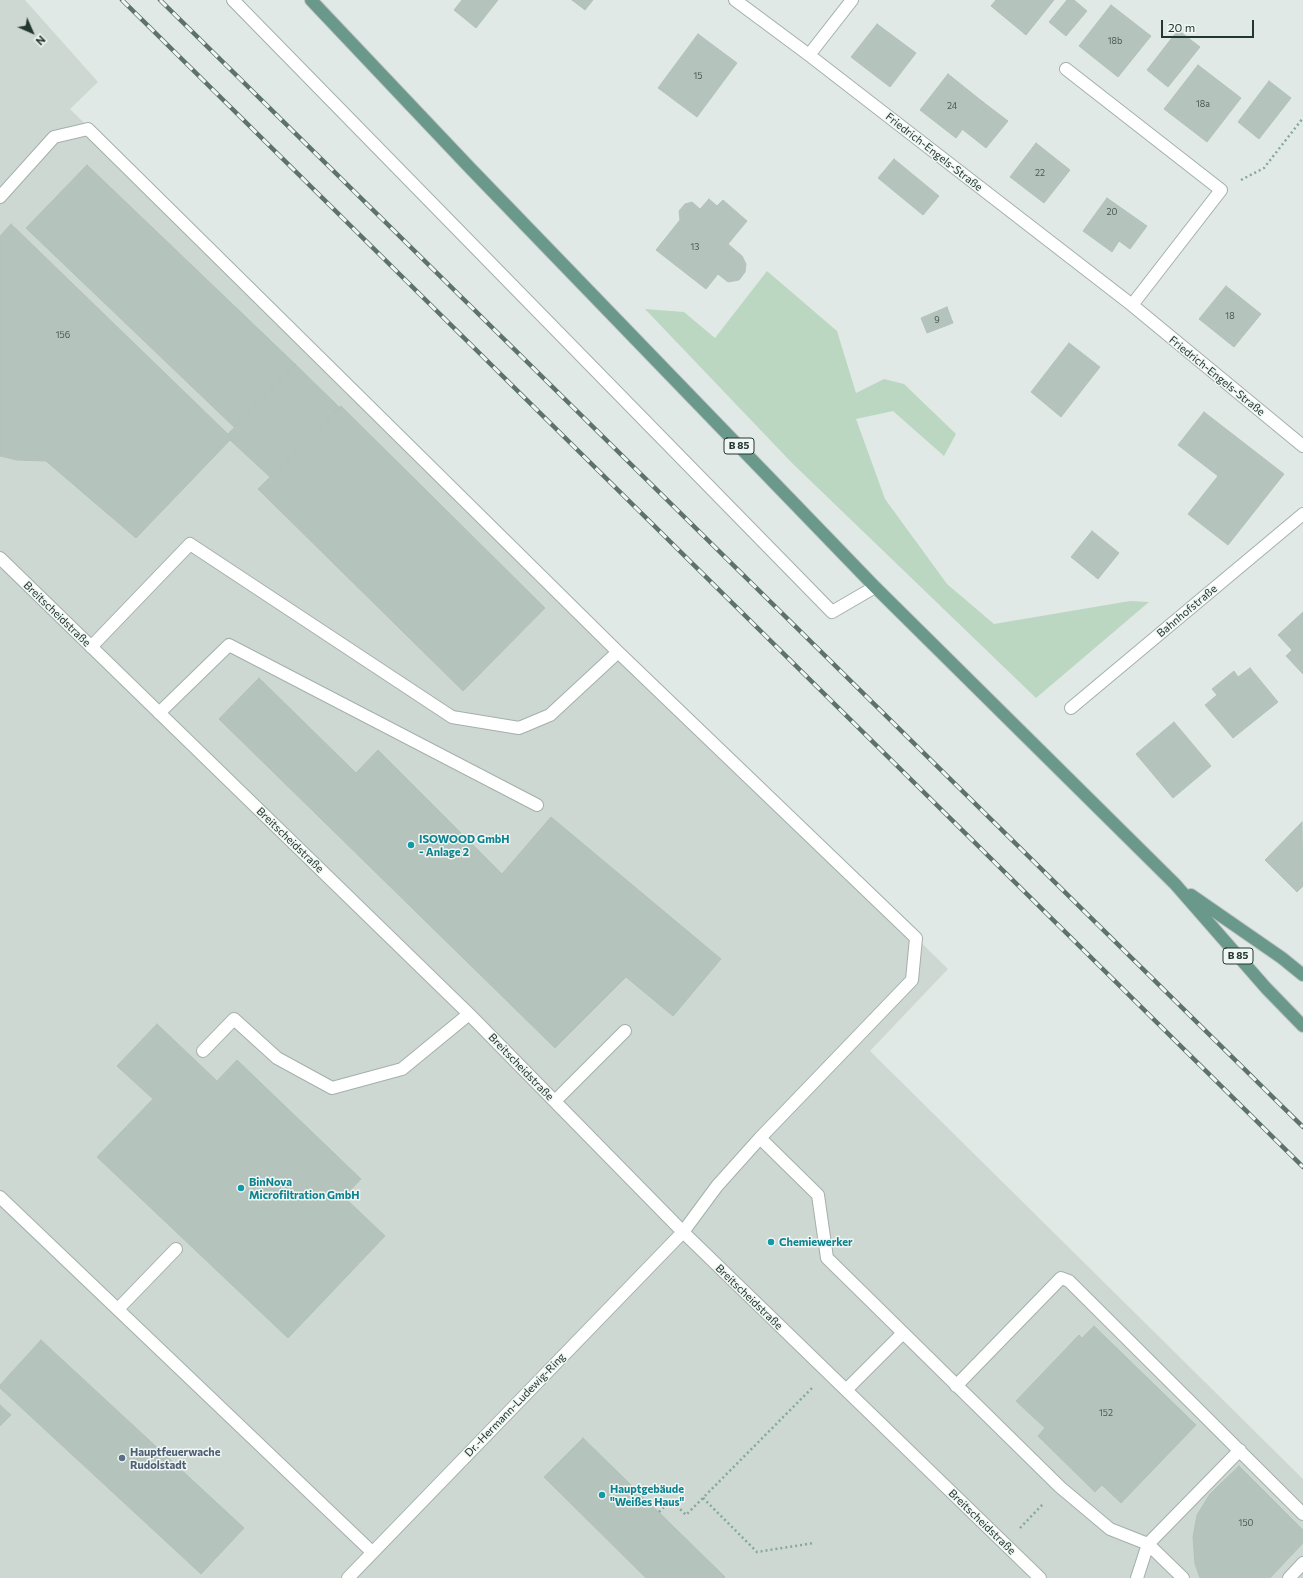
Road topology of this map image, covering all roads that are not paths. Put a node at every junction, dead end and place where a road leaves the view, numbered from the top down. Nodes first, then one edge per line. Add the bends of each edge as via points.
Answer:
1 (234, 0) edge
2 (311, 0) edge
3 (735, 0) edge
4 (852, 0) edge
5 (809, 55) junction
6 (1066, 68) dead end
7 (2, 191) edge
8 (1132, 305) junction
9 (1303, 446) edge
10 (1303, 514) edge
11 (0, 558) edge
12 (875, 587) junction
13 (91, 647) junction
14 (618, 652) junction
15 (1071, 708) dead end
16 (159, 713) junction
17 (536, 805) dead end
18 (1175, 884) junction
19 (1303, 975) edge
20 (469, 1014) junction
21 (1303, 1026) edge
22 (625, 1031) dead end
23 (202, 1051) dead end
24 (555, 1101) junction
25 (760, 1138) junction
26 (0, 1198) edge
27 (683, 1232) junction
28 (176, 1248) dead end
29 (118, 1309) junction
30 (903, 1333) junction
31 (956, 1386) junction
32 (846, 1390) junction
33 (1240, 1450) junction
34 (1303, 1514) edge
35 (1148, 1544) junction
36 (372, 1552) junction
37 (1303, 1563) edge
38 (348, 1578) edge
39 (1040, 1578) edge
40 (1137, 1578) edge
41 (1183, 1578) edge
42 (1289, 1578) edge

1 - 12 street via 832,612
2 - 12 main road, B 85
3 - 5 street, Friedrich-Engels-Straße
4 - 5 street
5 - 8 street, Friedrich-Engels-Straße
6 - 8 street via 1221,190
7 - 14 street via 54,137 88,129
8 - 9 street, Friedrich-Engels-Straße
10 - 15 street, Bahnhofstraße
11 - 13 street, Breitscheidstraße
12 - 18 main road, B 85
13 - 14 street via 190,544 452,717 519,728 550,715
13 - 16 street, Breitscheidstraße
14 - 25 street, Dr.-Hermann-Ludewig-Ring via 916,938 912,980
16 - 17 street via 229,645
16 - 20 street, Breitscheidstraße
18 - 19 main road, B 85
18 - 21 main road, B 85 via 1266,988
20 - 23 street via 402,1069 332,1088 277,1058 234,1019
20 - 24 street, Breitscheidstraße
22 - 24 street
24 - 27 street, Breitscheidstraße
25 - 27 street, Dr.-Hermann-Ludewig-Ring via 717,1186
25 - 30 street via 818,1194 827,1258
26 - 29 street
27 - 32 street, Breitscheidstraße
27 - 36 street, Dr.-Hermann-Ludewig-Ring
28 - 29 street
29 - 36 street
30 - 31 street
30 - 32 street
31 - 33 street via 1061,1278 1069,1280
31 - 35 street via 1060,1487 1110,1529
32 - 39 street, Breitscheidstraße
33 - 34 street
33 - 35 street
35 - 40 street
35 - 41 street
36 - 38 street, Dr.-Hermann-Ludewig-Ring
37 - 42 street

